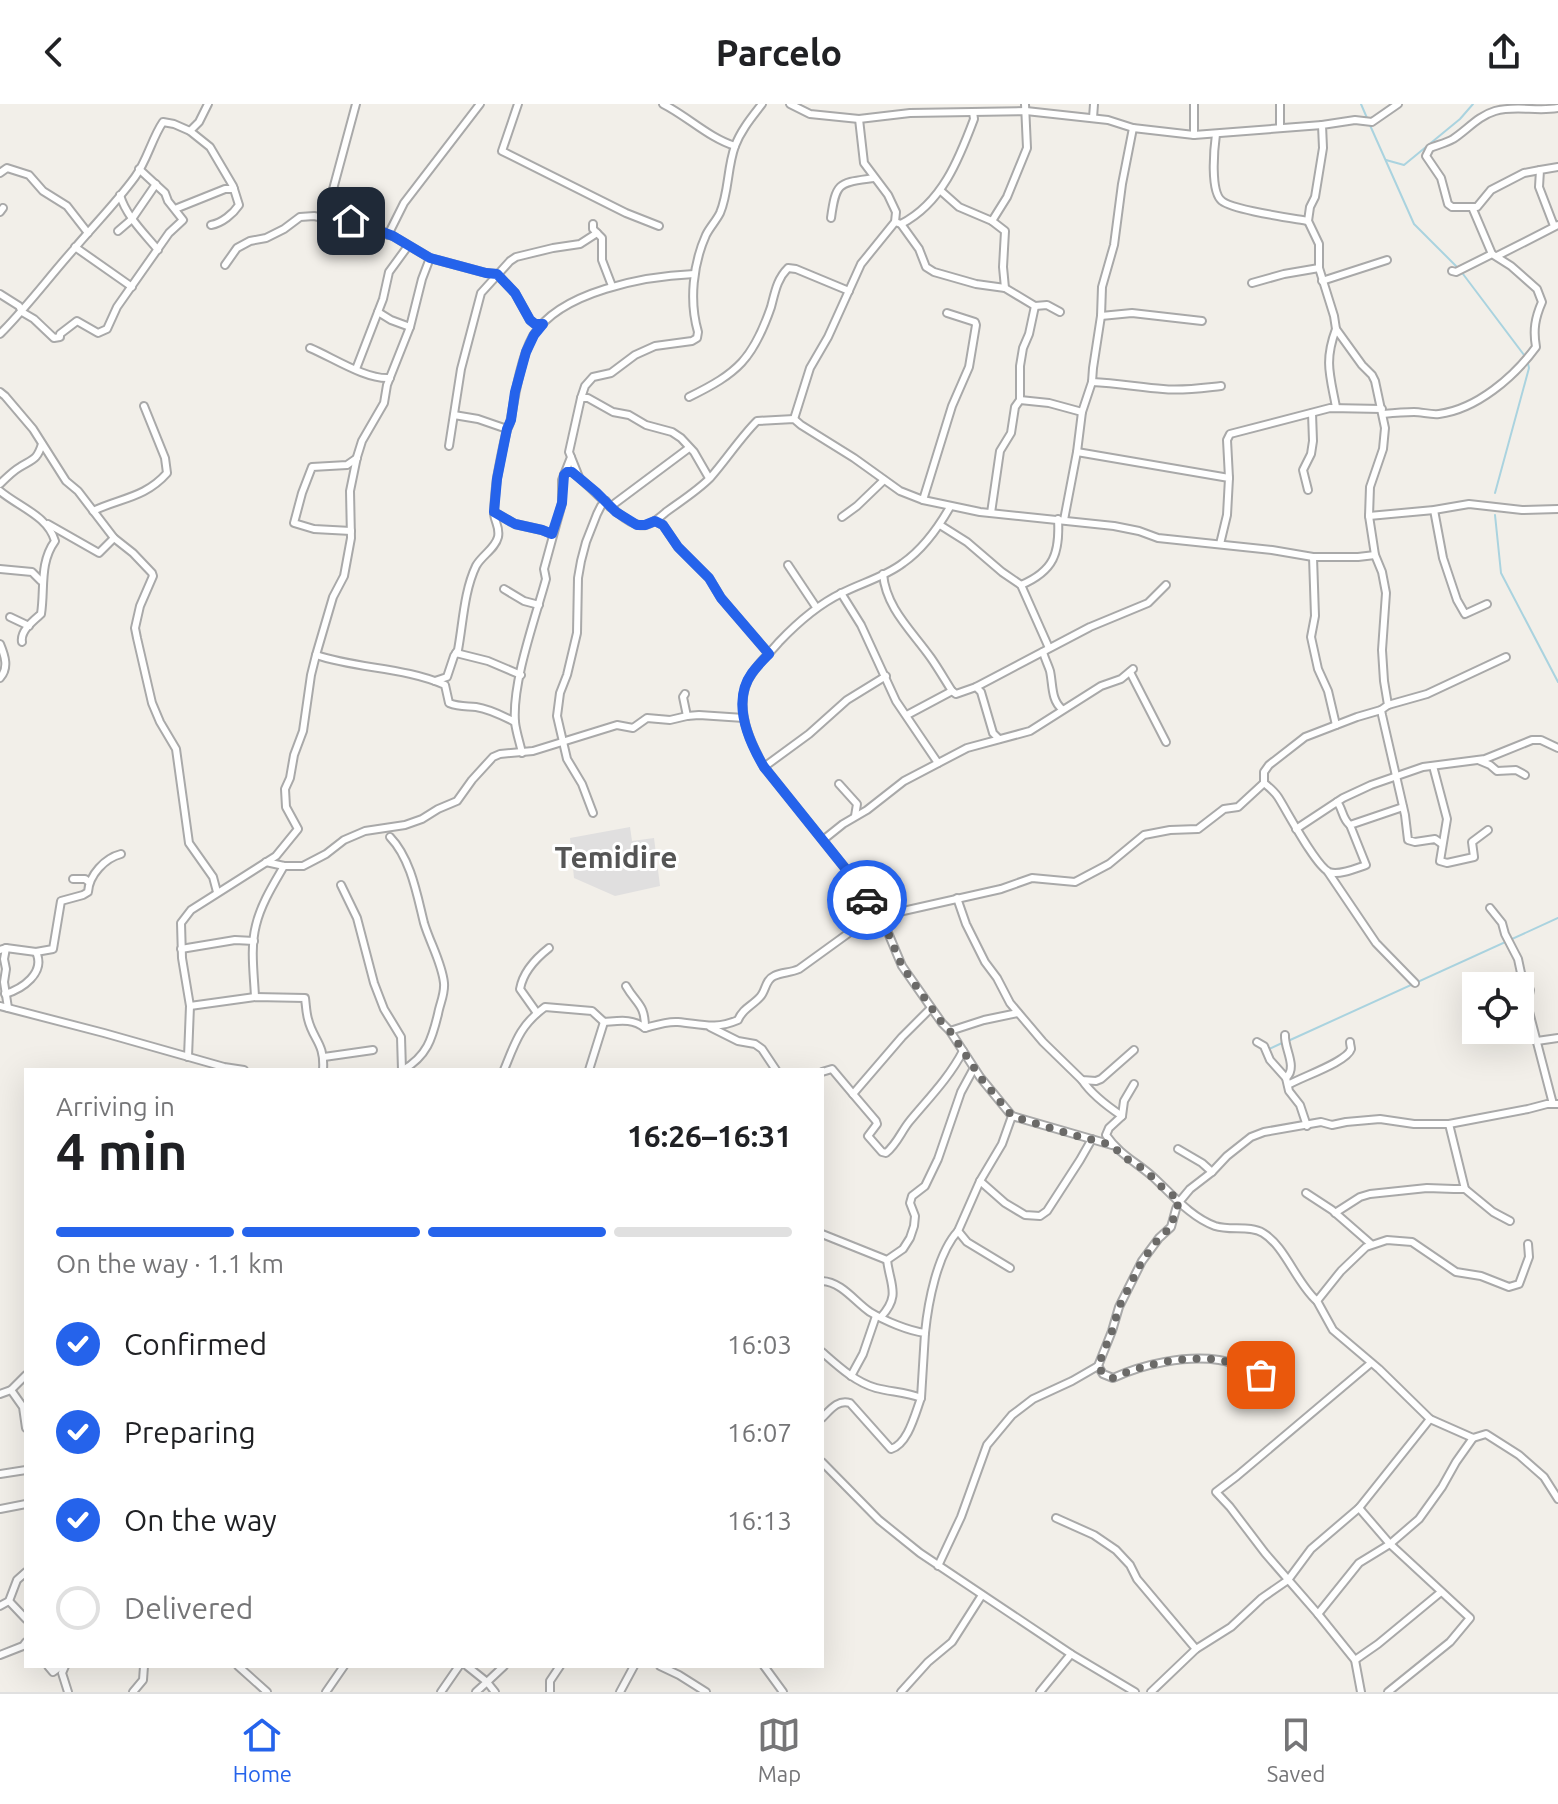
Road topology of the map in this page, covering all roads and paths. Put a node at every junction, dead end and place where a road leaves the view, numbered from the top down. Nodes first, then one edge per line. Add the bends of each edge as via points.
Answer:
1 (208, 104) edge
2 (356, 104) edge
3 (480, 104) edge
4 (518, 104) edge
5 (663, 104) edge
6 (762, 104) edge
7 (790, 104) edge
8 (813, 104) edge
9 (939, 104) edge
10 (1094, 104) edge
11 (1194, 104) edge
12 (1280, 104) edge
13 (1398, 104) edge
14 (1025, 108) edge
15 (1558, 108) edge
16 (973, 112) junction
17 (938, 113) junction
18 (810, 114) junction
19 (1093, 118) junction
20 (859, 119) junction
21 (1322, 125) junction
22 (1133, 128) junction
23 (1280, 128) junction
24 (190, 131) junction
25 (1216, 134) junction
26 (1194, 135) junction
27 (735, 146) junction
28 (1558, 167) edge
29 (139, 169) junction
30 (1540, 170) junction
31 (0, 173) edge
32 (874, 178) junction
33 (156, 184) junction
34 (234, 189) junction
35 (941, 191) junction
36 (120, 195) junction
37 (1472, 207) junction
38 (175, 209) junction
39 (831, 218) dead end
40 (132, 219) junction
41 (325, 219) junction
42 (992, 221) junction
43 (1308, 221) junction
44 (898, 223) junction
45 (593, 224) dead end
46 (211, 225) dead end
47 (659, 226) dead end
48 (1556, 226) edge
49 (118, 231) dead end
50 (88, 233) junction
51 (597, 233) junction
52 (388, 235) junction
53 (408, 246) junction
54 (75, 247) junction
55 (158, 250) junction
56 (1495, 255) junction
57 (430, 258) junction
58 (1387, 260) dead end
59 (225, 265) dead end
60 (1319, 268) junction
61 (1452, 271) dead end
62 (497, 274) junction
63 (694, 274) junction
64 (1322, 281) junction
65 (1252, 283) dead end
66 (612, 286) junction
67 (132, 287) junction
68 (1005, 288) junction
69 (849, 291) junction
70 (0, 294) edge
71 (1035, 306) junction
72 (22, 312) junction
73 (378, 312) junction
74 (1060, 312) dead end
75 (947, 313) dead end
76 (1101, 316) junction
77 (1202, 321) dead end
78 (543, 324) junction
79 (410, 327) junction
80 (1336, 329) junction
81 (0, 334) edge
82 (310, 348) dead end
83 (356, 369) junction
84 (390, 378) junction
85 (1092, 382) junction
86 (1221, 386) dead end
87 (0, 392) edge
88 (689, 397) dead end
89 (581, 398) junction
90 (1020, 400) junction
91 (144, 406) dead end
92 (1336, 407) junction
93 (1082, 412) junction
94 (1382, 412) junction
95 (1312, 413) junction
96 (454, 415) junction
97 (794, 419) junction
98 (507, 429) junction
99 (42, 444) junction
100 (449, 446) dead end
101 (689, 448) junction
102 (1077, 452) junction
103 (357, 457) junction
104 (571, 457) junction
105 (564, 475) junction
106 (579, 477) junction
107 (709, 478) junction
108 (1229, 478) junction
109 (884, 480) junction
110 (0, 484) edge
111 (1308, 490) dead end
112 (0, 491) edge
113 (923, 500) junction
114 (608, 504) junction
115 (950, 507) junction
116 (1558, 509) edge
117 (1434, 510) junction
118 (93, 511) junction
119 (494, 512) junction
120 (991, 513) junction
121 (1369, 516) junction
122 (842, 517) dead end
123 (1061, 520) junction
124 (655, 521) junction
125 (45, 522) junction
126 (940, 525) junction
127 (351, 531) junction
128 (552, 534) junction
129 (114, 538) junction
130 (1220, 544) junction
131 (1375, 555) junction
132 (1313, 557) junction
133 (788, 565) dead end
134 (0, 569) edge
135 (883, 574) junction
136 (41, 581) junction
137 (1021, 585) junction
138 (1166, 585) dead end
139 (504, 589) dead end
140 (841, 593) junction
141 (1487, 604) dead end
142 (539, 605) junction
143 (816, 607) junction
144 (10, 617) dead end
145 (29, 626) junction
146 (22, 642) dead end
147 (0, 646) edge
148 (1046, 650) junction
149 (456, 653) junction
150 (769, 654) junction
151 (316, 655) junction
152 (1506, 657) dead end
153 (521, 675) junction
154 (886, 676) junction
155 (0, 678) edge
156 (435, 681) junction
157 (976, 687) junction
158 (952, 691) junction
159 (685, 694) dead end
160 (1388, 705) junction
161 (1062, 709) junction
162 (1381, 710) junction
163 (907, 715) junction
164 (687, 716) junction
165 (744, 718) junction
166 (515, 722) junction
167 (1336, 725) junction
168 (999, 739) junction
169 (562, 742) junction
170 (1166, 742) dead end
171 (1558, 748) edge
172 (522, 753) junction
173 (1478, 760) junction
174 (938, 763) junction
175 (1433, 766) junction
176 (764, 767) junction
177 (1525, 775) dead end
178 (1396, 776) junction
179 (1264, 783) junction
180 (839, 784) dead end
181 (1337, 802) junction
182 (1403, 807) junction
183 (593, 813) dead end
184 (855, 816) junction
185 (1350, 825) junction
186 (1296, 829) junction
187 (1488, 830) dead end
188 (390, 837) dead end
189 (823, 840) junction
190 (1442, 844) junction
191 (121, 854) dead end
192 (266, 862) junction
193 (284, 866) junction
194 (1328, 872) junction
195 (73, 879) dead end
196 (89, 882) junction
197 (341, 885) dead end
198 (217, 892) junction
199 (957, 898) junction
200 (1490, 908) dead end
201 (878, 915) junction
202 (254, 941) junction
203 (549, 948) dead end
204 (3, 949) edge
205 (181, 949) junction
206 (36, 952) junction
207 (2, 975) edge
208 (1415, 983) dead end
209 (626, 986) dead end
210 (5, 994) junction
211 (255, 997) junction
212 (190, 1006) junction
213 (4, 1007) edge
214 (931, 1008) junction
215 (537, 1013) junction
216 (1018, 1013) junction
217 (604, 1022) junction
218 (710, 1027) junction
219 (645, 1028) junction
220 (950, 1031) junction
221 (1285, 1035) dead end
222 (1558, 1038) edge
223 (1537, 1041) junction
224 (1257, 1042) dead end
225 (1350, 1042) dead end
226 (373, 1050) dead end
227 (1134, 1050) dead end
228 (963, 1051) junction
229 (191, 1057) junction
230 (324, 1057) junction
231 (199, 1068) edge
232 (236, 1068) edge
233 (323, 1068) edge
234 (403, 1068) edge
235 (406, 1068) edge
236 (505, 1068) edge
237 (590, 1068) edge
238 (775, 1068) edge
239 (974, 1068) junction
240 (824, 1071) edge
241 (1082, 1080) junction
242 (1287, 1081) junction
243 (1134, 1084) dead end
244 (853, 1094) junction
245 (1556, 1104) edge
246 (1012, 1116) junction
247 (1122, 1116) junction
248 (1449, 1124) junction
249 (1307, 1126) junction
250 (1092, 1139) junction
251 (1112, 1145) junction
252 (1178, 1149) dead end
253 (1212, 1172) junction
254 (980, 1181) junction
255 (1465, 1189) junction
256 (1306, 1193) dead end
257 (1180, 1201) junction
258 (1335, 1213) junction
259 (1510, 1221) dead end
260 (958, 1231) junction
261 (824, 1235) edge
262 (1371, 1244) junction
263 (1528, 1244) dead end
264 (887, 1260) junction
265 (1010, 1268) dead end
266 (824, 1281) edge
267 (1317, 1301) junction
268 (879, 1317) junction
269 (925, 1333) junction
270 (824, 1354) edge
271 (1371, 1363) junction
272 (1098, 1366) junction
273 (1261, 1375) dead end
274 (851, 1376) junction
275 (24, 1377) edge
276 (11, 1390) junction
277 (0, 1394) edge
278 (921, 1398) junction
279 (24, 1414) edge
280 (824, 1416) edge
281 (1430, 1419) junction
282 (1473, 1438) junction
283 (824, 1464) edge
284 (24, 1470) edge
285 (0, 1474) edge
286 (1558, 1499) edge
287 (24, 1504) edge
288 (1359, 1508) junction
289 (0, 1509) edge
290 (1056, 1518) dead end
291 (1390, 1544) junction
292 (938, 1566) junction
293 (24, 1574) edge
294 (1288, 1580) junction
295 (1441, 1592) junction
296 (982, 1595) junction
297 (9, 1601) junction
298 (0, 1606) edge
299 (1318, 1614) junction
300 (24, 1617) edge
301 (24, 1645) edge
302 (1196, 1649) junction
303 (1071, 1654) junction
304 (0, 1655) edge
305 (1355, 1660) junction
306 (63, 1668) edge
307 (144, 1668) edge
308 (240, 1668) edge
309 (340, 1668) edge
310 (458, 1668) edge
311 (470, 1668) edge
312 (502, 1668) edge
313 (559, 1668) edge
314 (633, 1668) edge
315 (664, 1668) edge
316 (765, 1668) edge
317 (487, 1682) junction
318 (68, 1692) edge
319 (133, 1692) edge
320 (267, 1692) edge
321 (326, 1692) edge
322 (441, 1692) edge
323 (476, 1692) edge
324 (495, 1692) edge
325 (550, 1692) edge
326 (620, 1692) edge
327 (706, 1692) edge
328 (783, 1692) edge
329 (901, 1692) edge
330 (1040, 1692) edge
331 (1135, 1692) edge
332 (1151, 1692) edge
333 (1361, 1692) edge
334 (1388, 1692) edge

1 - 24 street
2 - 41 street
3 - 52 street via 404,203
4 - 47 street via 502,151
5 - 27 street
6 - 27 street
7 - 18 street
8 - 18 street
9 - 17 street
10 - 19 street
11 - 26 street
12 - 23 street
13 - 21 street via 1372,122
14 - 16 street
14 - 19 street
14 - 42 street via 1027,148
15 - 37 street via 1497,110 1430,148 1426,156 1441,178 1448,204
16 - 17 street
16 - 35 street
17 - 20 street
18 - 20 street
19 - 22 street
20 - 32 street via 864,163
21 - 23 street
21 - 43 street via 1323,148
22 - 26 street
22 - 76 street
23 - 25 street
24 - 29 street via 160,124
24 - 34 street via 210,147
25 - 26 street
25 - 43 street via 1215,193 1223,203
27 - 63 street via 720,213 706,234
28 - 30 street
29 - 33 street
29 - 36 street
30 - 37 street via 1491,190
30 - 48 street via 1539,187
31 - 50 street via 7,168 29,175 67,206
32 - 39 street via 839,187
32 - 44 street via 888,195
33 - 38 street
33 - 40 street
34 - 38 street
34 - 46 street via 239,205
35 - 42 street via 959,207
35 - 44 street via 911,219
36 - 40 street
36 - 50 street
37 - 56 street
38 - 55 street via 183,220
40 - 49 street
40 - 55 street
41 - 52 street via 351,221
41 - 59 street via 300,217 237,248
42 - 68 street via 1005,231
43 - 60 street via 1319,244
44 - 68 street via 934,272
44 - 69 street via 861,264
45 - 51 street
48 - 56 street
50 - 54 street
51 - 62 street via 580,244 516,257
51 - 66 street
52 - 53 street
53 - 57 street
53 - 73 street via 389,272
54 - 67 street
54 - 72 street
55 - 67 street
56 - 61 street
56 - 94 street via 1537,289 1542,302 1535,318 1536,347 1499,385 1468,406 1437,414
57 - 62 street
57 - 79 street
58 - 64 street
60 - 64 street
60 - 65 street
62 - 78 street via 530,320
62 - 96 street via 478,302
63 - 66 street
63 - 89 street via 697,338 635,355 611,373 593,377
64 - 80 street
66 - 78 street via 573,301
67 - 72 street via 107,329 98,333 77,321 54,338
68 - 71 street
69 - 88 street via 788,268 778,279 762,332 745,358 726,378
69 - 97 street via 810,368
70 - 72 street
71 - 74 street
71 - 90 street via 1020,366
72 - 81 street
73 - 79 street
73 - 83 street
75 - 113 street via 976,325 969,367
76 - 77 street via 1132,313
76 - 85 street
78 - 98 street via 526,352
79 - 84 street
80 - 92 street via 1328,361
80 - 94 street via 1372,375
82 - 83 street
83 - 84 street
84 - 103 street via 381,411
85 - 86 street via 1164,389
85 - 93 street
87 - 99 street
89 - 101 street via 672,432
89 - 104 street
90 - 93 street
90 - 120 street via 1000,451
91 - 118 street via 167,473 131,499
92 - 94 street
92 - 95 street
93 - 102 street
94 - 121 street via 1383,449 1370,487
95 - 108 street via 1230,434
95 - 111 street via 1311,454 1303,470
96 - 98 street
96 - 100 street
97 - 107 street via 757,421
97 - 109 street
98 - 119 street
99 - 110 street via 33,461
99 - 118 street
101 - 107 street
101 - 114 street
102 - 108 street
102 - 123 street
103 - 127 street via 350,491
103 - 127 street via 347,465 312,467 294,523
104 - 105 street
104 - 106 street
105 - 106 street via 572,472
105 - 128 street
106 - 114 street
107 - 124 street
108 - 130 street
109 - 113 street
109 - 122 street
112 - 125 street
113 - 115 street
114 - 124 street via 637,525
114 - 169 street via 597,514 581,561 577,633 557,716
115 - 120 street
115 - 126 street
116 - 117 street via 1469,504
117 - 121 street
117 - 141 street via 1457,600 1465,614
118 - 129 street
119 - 128 street
119 - 149 street via 498,536 469,586
120 - 123 street
121 - 131 street
123 - 130 street
123 - 137 street via 1054,559
124 - 150 street
125 - 129 street via 99,553
125 - 136 street via 55,541
126 - 135 street via 903,564
126 - 137 street
127 - 151 street via 344,576
128 - 142 street
129 - 198 street via 153,576 140,606 137,638 152,703 176,749 189,843
130 - 132 street
131 - 132 street
131 - 160 street via 1386,593 1382,650
132 - 167 street via 1311,637
133 - 143 street
134 - 136 street via 32,572
135 - 140 street
135 - 158 street via 890,603
136 - 145 street via 41,614
137 - 148 street
138 - 148 street via 1148,603
139 - 142 street
140 - 143 street
140 - 154 street
142 - 153 street
143 - 150 street
144 - 145 street
145 - 146 street
147 - 155 street via 6,662
148 - 157 street
148 - 161 street via 1055,700
149 - 153 street
149 - 156 street via 447,677
150 - 165 street via 747,682
151 - 156 street
151 - 192 street via 303,731 285,789 286,807 298,829
152 - 160 street via 1427,694
153 - 166 street
154 - 163 street
154 - 176 street via 847,700
156 - 166 street via 445,685 449,703
157 - 158 street
157 - 168 street
158 - 163 street
159 - 164 street
160 - 162 street
161 - 168 street via 1030,731
161 - 170 street via 1131,671
162 - 167 street
162 - 178 street
163 - 174 street
164 - 165 street
164 - 169 street via 647,718 633,728 617,725
165 - 176 street
166 - 172 street
167 - 179 street via 1289,748 1264,772
168 - 174 street
169 - 172 street
169 - 183 street
171 - 173 street via 1532,740
172 - 193 street via 493,757 457,801 422,819 365,831 311,863
173 - 175 street
173 - 177 street via 1497,771
174 - 184 street
175 - 178 street
175 - 190 street via 1447,819
176 - 189 street
178 - 181 street
178 - 182 street
179 - 186 street
179 - 199 street via 1238,807 1224,809 1198,829 1144,835 1109,864 1075,882 1032,878
180 - 184 street via 857,804
181 - 185 street
181 - 186 street
182 - 185 street
182 - 190 street via 1408,840 1435,839
184 - 189 street
185 - 194 street via 1366,865
186 - 194 street
187 - 190 street via 1472,842 1474,857 1468,859 1442,863
188 - 235 street via 418,895 444,980 436,1028 417,1062
189 - 201 street
191 - 196 street via 105,862
192 - 193 street
192 - 198 street
193 - 202 street via 263,902
194 - 208 street via 1376,943
195 - 196 street
196 - 206 street via 88,892 61,901 53,949
197 - 234 street via 357,918 384,1009 401,1037
198 - 205 street via 181,923
199 - 201 street
199 - 216 street via 985,962
200 - 223 street via 1502,923 1530,990 1527,1004
201 - 214 street via 902,966
201 - 218 street via 799,969 774,976 738,1020
202 - 205 street
202 - 211 street
203 - 215 street via 530,966 520,989
204 - 206 street
204 - 207 street
205 - 212 street
206 - 210 street via 38,962 27,984
207 - 210 street
209 - 219 street via 645,1013
210 - 213 street
211 - 212 street
211 - 230 street via 305,998
212 - 229 street
213 - 229 street
214 - 220 street
214 - 244 street
215 - 217 street via 545,1007 592,1011
215 - 236 street via 518,1034
216 - 220 street
216 - 241 street
217 - 219 street via 627,1020
217 - 237 street
218 - 219 street via 676,1022
218 - 238 street via 755,1044
220 - 228 street
221 - 242 street via 1292,1069
222 - 223 street
223 - 245 street
224 - 242 street
225 - 242 street via 1346,1057
226 - 230 street
227 - 241 street via 1101,1079
228 - 239 street
228 - 244 street via 886,1153 868,1136 877,1124
229 - 231 street
229 - 232 street
230 - 233 street
239 - 246 street
239 - 264 street via 925,1186 912,1196 910,1238
240 - 244 street via 832,1069
241 - 247 street
242 - 249 street
243 - 247 street
245 - 248 street
246 - 250 street
246 - 254 street
247 - 251 street via 1106,1135
248 - 249 street via 1380,1119
248 - 255 street
249 - 253 street via 1251,1137
250 - 251 street
250 - 254 street via 1040,1216 1025,1215
251 - 257 street
252 - 253 street
253 - 257 street
254 - 260 street
255 - 258 street via 1370,1194
255 - 259 street
256 - 258 street
257 - 267 street via 1216,1227 1263,1233
257 - 272 street via 1171,1227 1142,1261 1119,1307
258 - 262 street
260 - 265 street
260 - 269 street via 931,1288
261 - 264 street
262 - 263 street via 1412,1242 1456,1272 1509,1287 1519,1284
262 - 267 street
264 - 268 street via 893,1288 888,1308
266 - 268 street
267 - 271 street via 1333,1330
268 - 269 street
268 - 274 street
269 - 278 street
270 - 274 street
271 - 281 street
271 - 294 street via 1216,1492
272 - 273 street via 1113,1378 1189,1358 1230,1362
272 - 292 street via 1033,1399 993,1436
274 - 278 street
275 - 276 street
276 - 277 street
276 - 279 street
278 - 280 street via 910,1428 893,1449 846,1401
281 - 282 street
281 - 288 street
282 - 286 street via 1486,1434 1519,1455 1544,1477
282 - 291 street via 1419,1519
283 - 292 street via 879,1520
284 - 285 street
287 - 289 street
288 - 291 street
288 - 294 street via 1311,1549
290 - 302 street via 1116,1550
291 - 295 street
291 - 299 street via 1359,1563
292 - 296 street
293 - 297 street
294 - 299 street
294 - 302 street
295 - 305 street
295 - 334 street via 1470,1618 1450,1642
296 - 303 street
296 - 329 street via 952,1642
297 - 298 street
297 - 300 street
299 - 305 street
301 - 304 street
302 - 332 street
303 - 330 street
303 - 331 street
305 - 333 street
306 - 318 street
307 - 319 street via 143,1680
308 - 320 street
309 - 321 street
310 - 322 street
311 - 317 street
312 - 317 street
313 - 325 street
314 - 326 street
315 - 327 street
316 - 328 street
317 - 323 street
317 - 324 street

